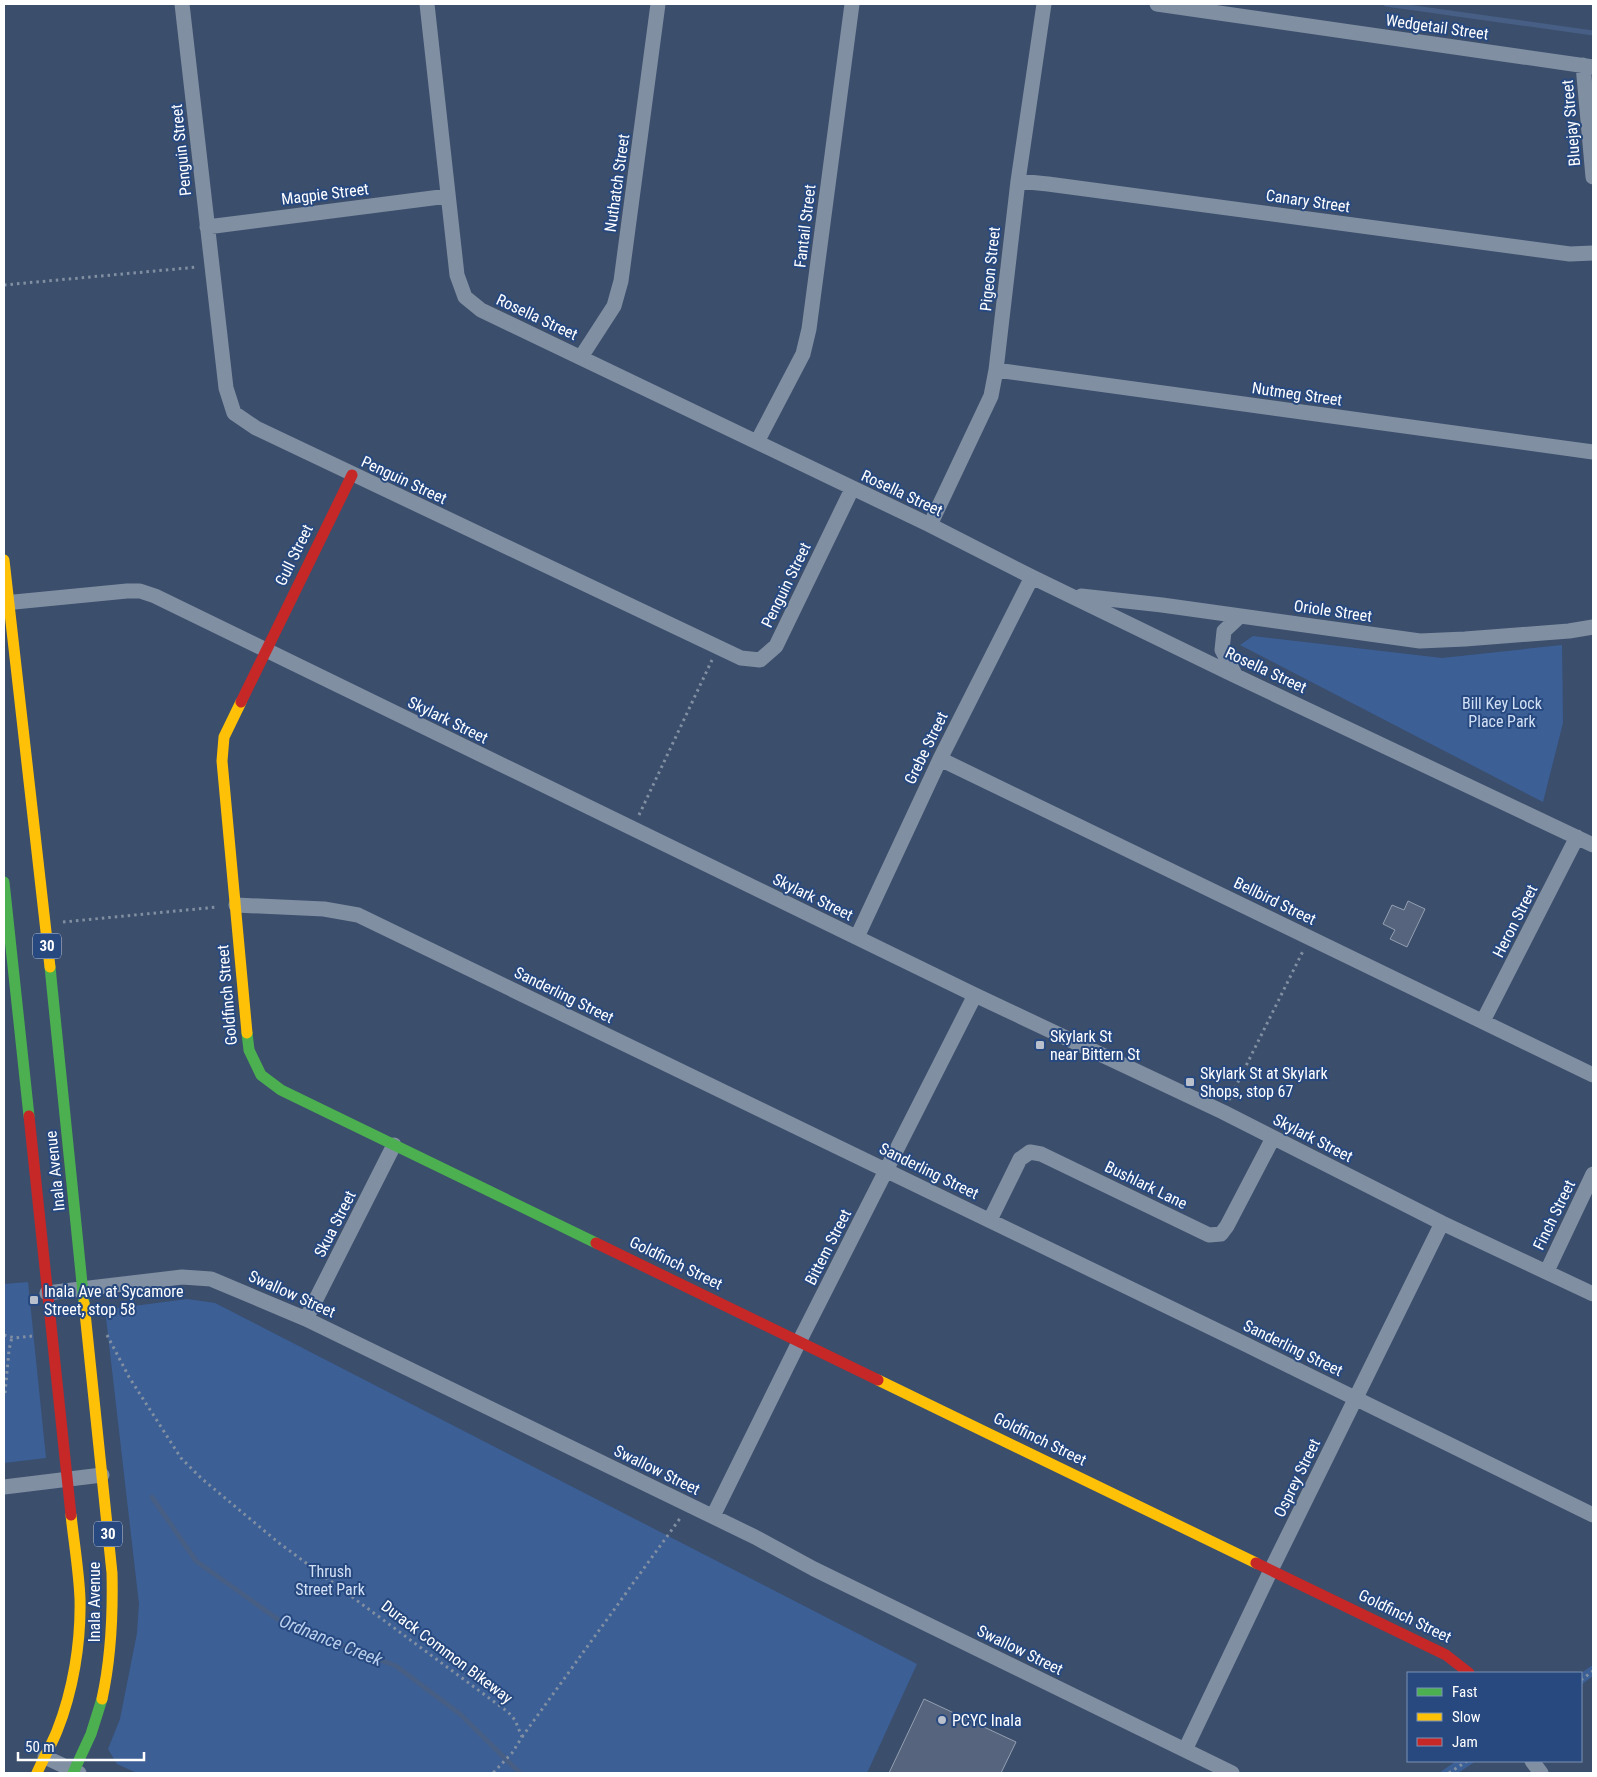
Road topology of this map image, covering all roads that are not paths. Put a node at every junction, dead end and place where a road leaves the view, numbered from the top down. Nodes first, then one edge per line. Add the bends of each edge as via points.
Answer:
1 (182, 4) edge
2 (427, 4) edge
3 (658, 4) edge
4 (852, 4) edge
5 (1044, 4) edge
6 (1157, 4) edge
7 (1588, 66) edge
8 (1593, 177) edge
9 (1018, 181) junction
10 (448, 196) junction
11 (207, 226) junction
12 (1593, 253) edge
13 (581, 357) junction
14 (996, 370) junction
15 (757, 442) junction
16 (1593, 452) edge
17 (352, 475) junction
18 (852, 489) junction
19 (930, 525) junction
20 (4, 560) edge
21 (1032, 577) junction
22 (1069, 595) junction
23 (6, 603) edge
24 (1240, 616) junction
25 (1593, 626) edge
26 (265, 650) junction
27 (1236, 676) junction
28 (940, 758) junction
29 (1577, 837) junction
30 (1593, 845) edge
31 (4, 882) edge
32 (236, 905) junction
33 (857, 937) junction
34 (975, 995) junction
35 (1483, 1021) junction
36 (1593, 1075) edge
37 (1273, 1138) junction
38 (394, 1145) junction
39 (886, 1170) junction
40 (1593, 1174) edge
41 (990, 1220) junction
42 (1442, 1223) junction
43 (1547, 1271) junction
44 (84, 1290) junction
45 (47, 1293) junction
46 (1593, 1294) edge
47 (306, 1319) junction
48 (799, 1342) junction
49 (1356, 1398) junction
50 (102, 1475) junction
51 (68, 1480) junction
52 (4, 1487) edge
53 (713, 1516) junction
54 (1593, 1516) edge
55 (1271, 1570) junction
56 (1467, 1672) edge
57 (1185, 1750) junction
58 (45, 1757) junction
59 (1533, 1762) edge
60 (76, 1772) edge
61 (37, 1773) edge
62 (1232, 1773) edge
63 (1541, 1773) edge

1 - 11 street, Penguin Street
2 - 10 street, Rosella Street
3 - 13 street, Nuthatch Street via 621,281 614,306
4 - 15 street, Fantail Street via 809,329 802,354
5 - 9 street, Pigeon Street
6 - 7 street, Wedgetail Street
7 - 8 street, Bluejay Street
9 - 12 street, Canary Street via 1570,254
9 - 14 street, Pigeon Street
10 - 11 street, Magpie Street
10 - 13 street, Rosella Street via 457,275 465,297 481,310
11 - 17 street, Penguin Street via 226,388 234,413 256,428
13 - 15 street, Rosella Street
14 - 16 street, Nutmeg Street
14 - 19 street, Pigeon Street via 991,396
15 - 18 street, Rosella Street
17 - 18 street, Penguin Street via 718,648 742,658 760,660 776,646
17 - 26 main road, Gull Street
18 - 19 street, Rosella Street
19 - 21 street, Rosella Street
20 - 23 main road, Inala Avenue / 30
21 - 22 street, Rosella Street
21 - 28 street, Grebe Street
22 - 24 street, Oriole Street
22 - 27 street, Rosella Street
23 - 26 street, Skylark Street via 140,591
23 - 44 main road, Inala Avenue / 30
24 - 25 street, Oriole Street via 1420,641 1569,631
24 - 27 street via 1224,631 1222,650
26 - 32 main road, Goldfinch Street via 224,737 222,761
26 - 33 street, Skylark Street
27 - 29 street, Rosella Street
28 - 33 street, Grebe Street
28 - 35 street, Bellbird Street
29 - 30 street, Rosella Street
29 - 35 street, Heron Street
31 - 45 main road, Inala Avenue / 30
32 - 38 main road, Goldfinch Street via 249,1050 261,1075 281,1090
32 - 39 street, Sanderling Street via 324,909 358,915
33 - 34 street, Skylark Street
34 - 37 street, Skylark Street
34 - 39 street, Bittem Street
35 - 36 street, Bellbird Street
37 - 41 street, Bushlark Lane via 1221,1234 1209,1235 1041,1154 1030,1152 1020,1159
37 - 42 street, Skylark Street
38 - 47 street, Skua Street
38 - 48 main road, Goldfinch Street
39 - 41 street, Sanderling Street
39 - 48 street, Bittem Street
40 - 43 street, Finch Street
41 - 49 street, Sanderling Street
42 - 43 street, Skylark Street
42 - 49 street, Osprey Street
43 - 46 street, Skylark Street
44 - 45 street, Swallow Street
44 - 47 street, Swallow Street via 182,1278 211,1279
44 - 50 main road, Inala Avenue / 30
45 - 51 main road, Inala Avenue / 30
47 - 53 street, Swallow Street
48 - 53 street, Bittem Street
48 - 55 main road, Goldfinch Street
49 - 54 street, Sanderling Street
49 - 55 street, Osprey Street
50 - 51 street
50 - 60 main road, Inala Avenue / 30 via 112,1572 113,1628 96,1720
51 - 52 street
51 - 58 main road, Inala Avenue / 30 via 79,1578 79,1628 66,1702
53 - 57 street, Swallow Street via 814,1569
55 - 56 main road, Goldfinch Street via 1446,1655
55 - 57 street, Osprey Street
57 - 62 street, Swallow Street
58 - 60 street
58 - 61 main road, Inala Avenue / 30
59 - 63 street

